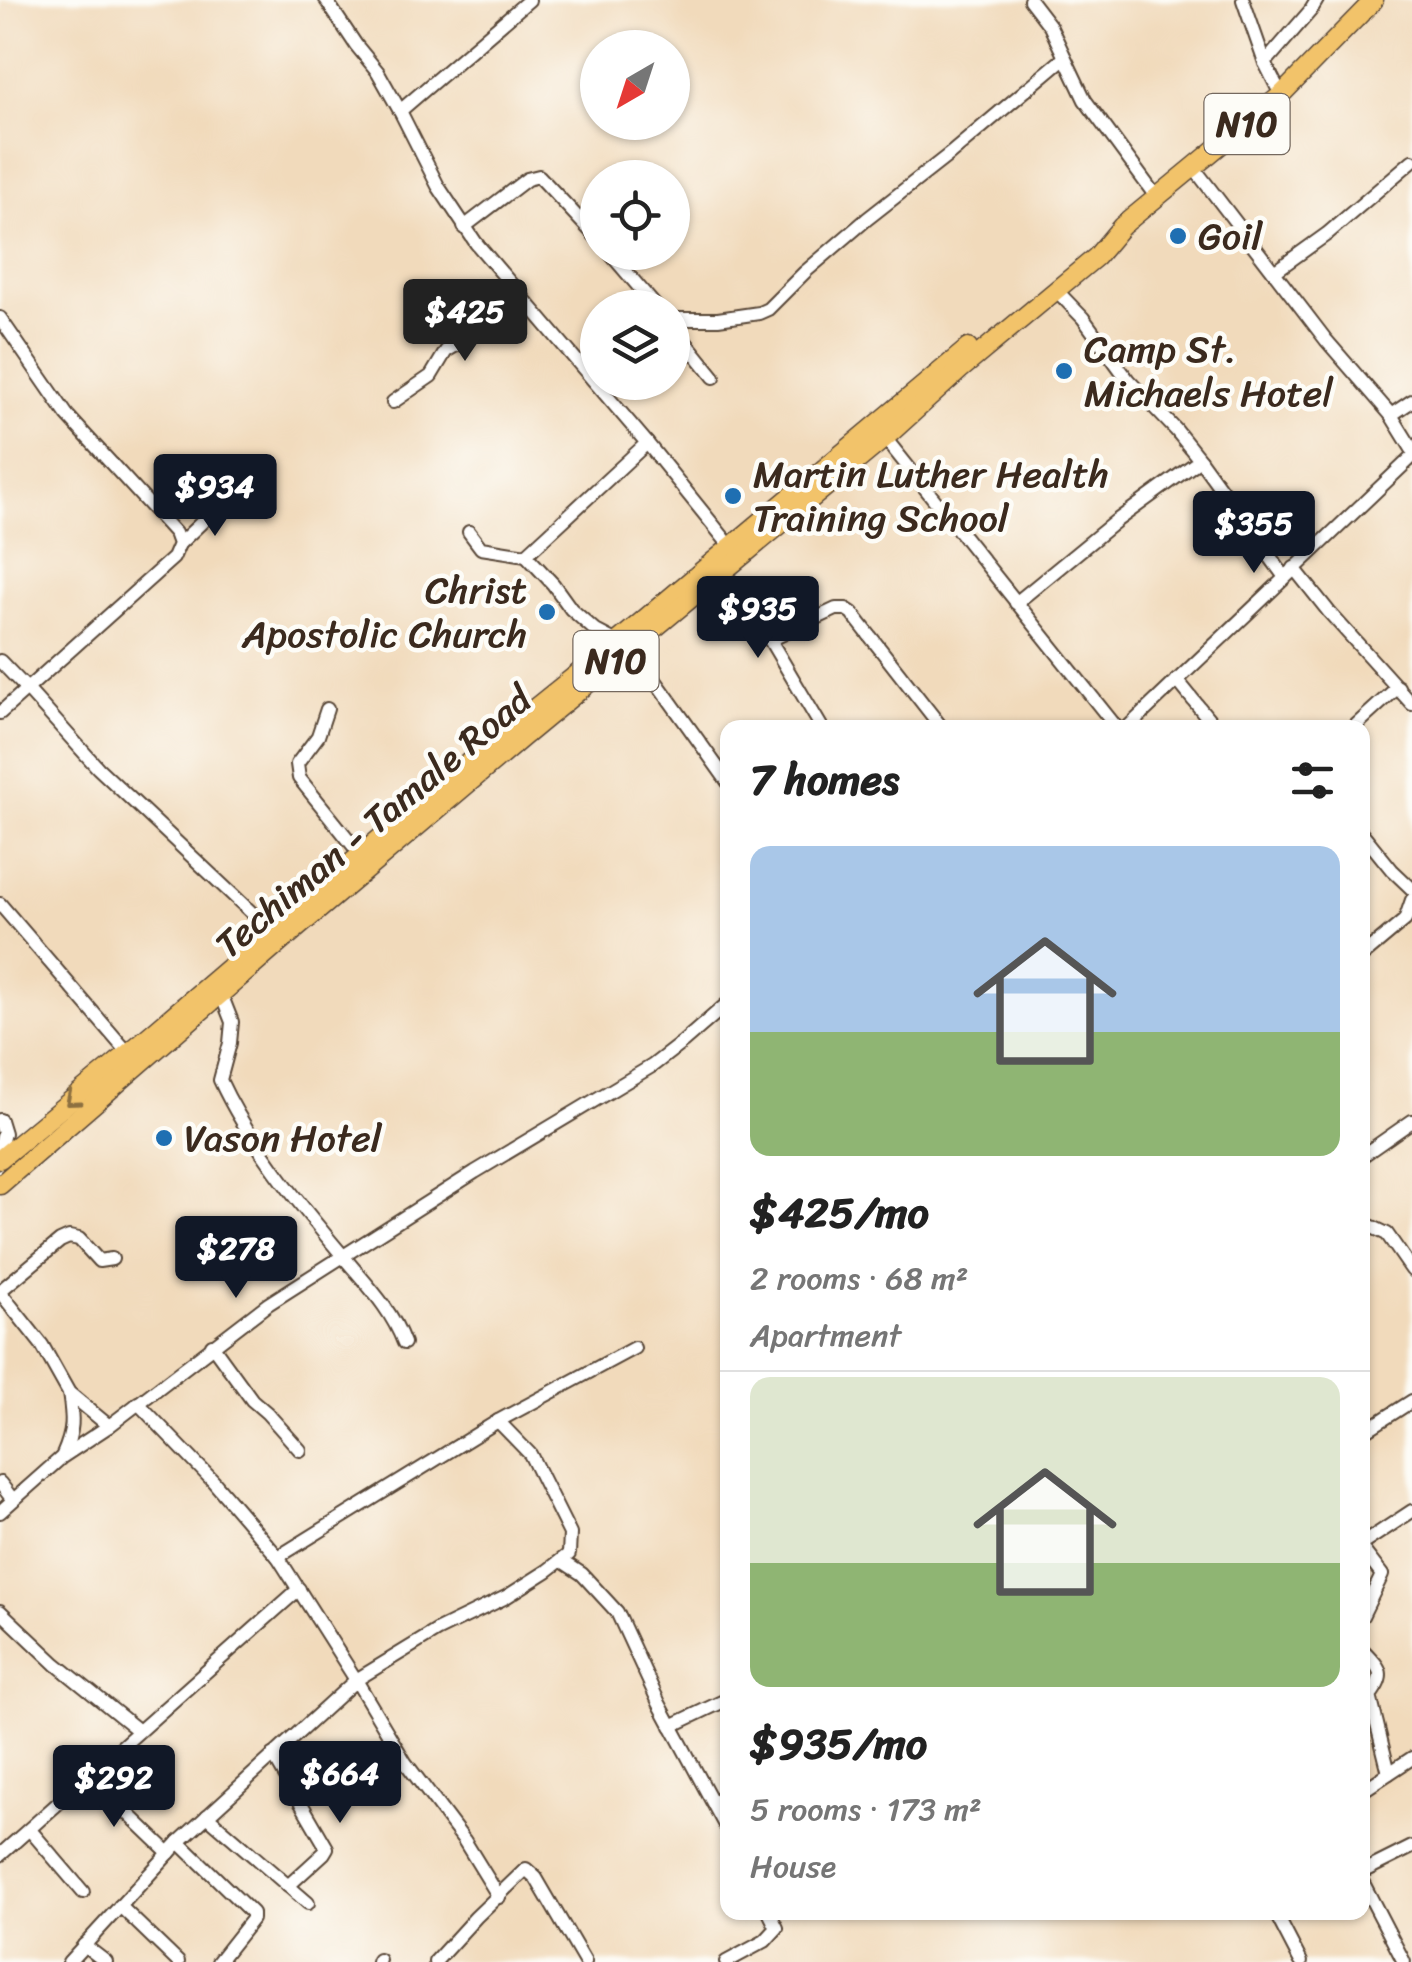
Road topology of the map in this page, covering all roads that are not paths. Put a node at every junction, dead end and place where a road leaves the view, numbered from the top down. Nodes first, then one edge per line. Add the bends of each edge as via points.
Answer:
1 (326, 0) edge
2 (529, 0) edge
3 (1030, 0) edge
4 (1244, 0) edge
5 (1316, 0) edge
6 (1374, 0) edge
7 (1064, 58) junction
8 (1264, 63) junction
9 (1281, 96) junction
10 (400, 111) junction
11 (1412, 161) edge
12 (1194, 168) junction
13 (1157, 198) junction
14 (580, 220) edge
15 (464, 228) junction
16 (1110, 239) junction
17 (625, 270) edge
18 (1274, 272) junction
19 (642, 290) edge
20 (1056, 290) junction
21 (527, 303) junction
22 (0, 318) edge
23 (690, 321) edge
24 (690, 346) edge
25 (580, 363) edge
26 (714, 377) dead end
27 (611, 400) edge
28 (393, 402) dead end
29 (1412, 402) edge
30 (1390, 415) junction
31 (885, 438) junction
32 (646, 443) junction
33 (1412, 449) edge
34 (1412, 457) edge
35 (1200, 460) junction
36 (221, 504) dead end
37 (468, 532) dead end
38 (179, 544) junction
39 (731, 547) junction
40 (526, 555) junction
41 (1289, 572) junction
42 (718, 577) junction
43 (1016, 603) junction
44 (770, 640) junction
45 (624, 645) junction
46 (0, 661) edge
47 (1177, 680) junction
48 (1398, 687) junction
49 (27, 689) junction
50 (1412, 704) edge
51 (327, 709) dead end
52 (0, 713) edge
53 (817, 720) edge
54 (936, 720) edge
55 (1111, 720) edge
56 (1135, 720) edge
57 (1210, 720) edge
58 (1362, 720) edge
59 (720, 771) edge
60 (1370, 843) edge
61 (360, 854) junction
62 (1411, 884) edge
63 (1412, 900) edge
64 (0, 904) edge
65 (270, 930) junction
66 (1370, 949) edge
67 (220, 994) junction
68 (720, 1010) edge
69 (128, 1052) junction
70 (0, 1120) edge
71 (1412, 1121) edge
72 (0, 1148) edge
73 (1370, 1150) edge
74 (0, 1159) edge
75 (0, 1185) edge
76 (1370, 1226) edge
77 (342, 1255) junction
78 (112, 1260) dead end
79 (1412, 1270) edge
80 (0, 1291) edge
81 (404, 1343) dead end
82 (212, 1345) junction
83 (634, 1348) dead end
84 (69, 1393) junction
85 (1412, 1401) edge
86 (138, 1403) junction
87 (498, 1421) junction
88 (109, 1426) junction
89 (1370, 1428) edge
90 (300, 1450) dead end
91 (62, 1457) junction
92 (0, 1483) edge
93 (14, 1500) junction
94 (0, 1512) edge
95 (1412, 1512) edge
96 (1370, 1541) edge
97 (278, 1557) junction
98 (1370, 1558) edge
99 (562, 1561) junction
100 (299, 1589) junction
101 (1370, 1600) edge
102 (0, 1611) edge
103 (1370, 1659) edge
104 (356, 1680) junction
105 (1370, 1696) edge
106 (1370, 1696) edge
107 (720, 1703) edge
108 (671, 1726) junction
109 (139, 1731) junction
110 (272, 1755) junction
111 (1412, 1758) edge
112 (1389, 1773) junction
113 (89, 1776) junction
114 (1370, 1786) edge
115 (206, 1816) junction
116 (720, 1816) edge
117 (30, 1830) junction
118 (1412, 1847) edge
119 (174, 1848) junction
120 (0, 1855) edge
121 (1370, 1868) edge
122 (288, 1886) junction
123 (84, 1892) dead end
124 (1370, 1896) edge
125 (499, 1897) junction
126 (308, 1903) dead end
127 (120, 1906) junction
128 (773, 1920) edge
129 (1279, 1920) edge
130 (84, 1945) junction
131 (69, 1962) edge
132 (106, 1962) edge
133 (178, 1962) edge
134 (218, 1962) edge
135 (435, 1962) edge
136 (585, 1962) edge
137 (726, 1962) edge
138 (1300, 1962) edge
139 (1404, 1962) edge

1 - 10 street
2 - 10 street
3 - 7 street
4 - 8 street
5 - 8 street
6 - 9 highway, Techiman - Tamale Road / N10
7 - 13 street
7 - 23 street via 768,309
8 - 9 street
9 - 12 highway, Techiman - Tamale Road / N10
10 - 15 street
11 - 18 street
12 - 13 highway, Techiman - Tamale Road / N10
12 - 18 street
13 - 16 highway, Techiman - Tamale Road / N10
14 - 15 street via 533,176
15 - 21 street
16 - 20 highway, Techiman - Tamale Road / N10
16 - 39 highway, Techiman - Tamale Road / N10 via 1088,248
17 - 19 street
18 - 30 street
20 - 31 highway, Techiman - Tamale Road / N10
20 - 35 street
21 - 25 street
21 - 28 street via 446,351 431,376
22 - 38 street via 67,415
24 - 26 street
27 - 32 street
29 - 30 street
30 - 33 street
31 - 42 highway, Techiman - Tamale Road / N10
31 - 43 street
32 - 39 street
32 - 40 street
34 - 41 street
35 - 41 street
35 - 43 street
36 - 38 street
37 - 40 street via 481,548
38 - 49 street via 173,558
39 - 45 highway, Techiman - Tamale Road / N10
40 - 45 street via 571,609
41 - 47 street
41 - 48 street
42 - 44 street
42 - 45 highway, Techiman - Tamale Road / N10
43 - 55 street
44 - 53 street
44 - 54 street via 846,609
45 - 59 street
45 - 61 highway, Techiman - Tamale Road / N10 via 490,744
45 - 67 highway, Techiman - Tamale Road / N10
46 - 49 street
47 - 56 street
47 - 57 street
48 - 50 street
48 - 58 street
49 - 52 street
49 - 65 street via 98,768
51 - 61 street via 318,736 297,764 299,778
60 - 62 street
61 - 65 highway, Techiman - Tamale Road / N10
63 - 66 street via 1405,920
64 - 69 street
65 - 69 highway, Techiman - Tamale Road / N10
67 - 75 highway, Techiman - Tamale Road / N10
67 - 77 street via 232,1022 220,1080 243,1125
68 - 77 street via 652,1066
69 -> 74 highway, Techiman - Tamale Road / N10
70 - 72 street
71 - 73 street
76 - 79 street via 1387,1234
77 - 81 street via 396,1322
77 - 82 street
78 - 80 street via 99,1261 69,1236
80 - 84 street
82 - 86 street
82 - 90 street
83 - 87 street
84 - 88 street
84 - 91 street via 74,1420
85 - 89 street
86 - 88 street
86 - 97 street
87 - 97 street
87 - 99 street via 530,1454 570,1534
88 - 91 street
91 - 93 street
92 - 93 street
93 - 94 street
95 - 96 street
97 - 100 street
98 - 101 street via 1382,1575
99 - 104 street
99 - 108 street via 617,1612
100 - 104 street
100 - 109 street
102 - 109 street
103 - 106 street via 1381,1681
104 - 110 street
104 - 125 street
105 - 112 street
107 - 108 street
108 - 116 street
109 - 113 street
110 - 115 street
110 - 122 street via 327,1848
111 - 112 street
112 - 114 street
113 - 117 street
113 - 119 street
115 - 119 street
115 - 122 street
117 - 120 street
117 - 123 street
118 - 121 street
119 - 127 street
119 - 134 street via 252,1912
122 - 126 street
124 - 139 street
125 - 135 street
125 - 136 street via 529,1871
127 - 130 street
127 - 133 street
128 - 137 street via 777,1928 765,1941
129 - 138 street
130 - 131 street
130 - 132 street

